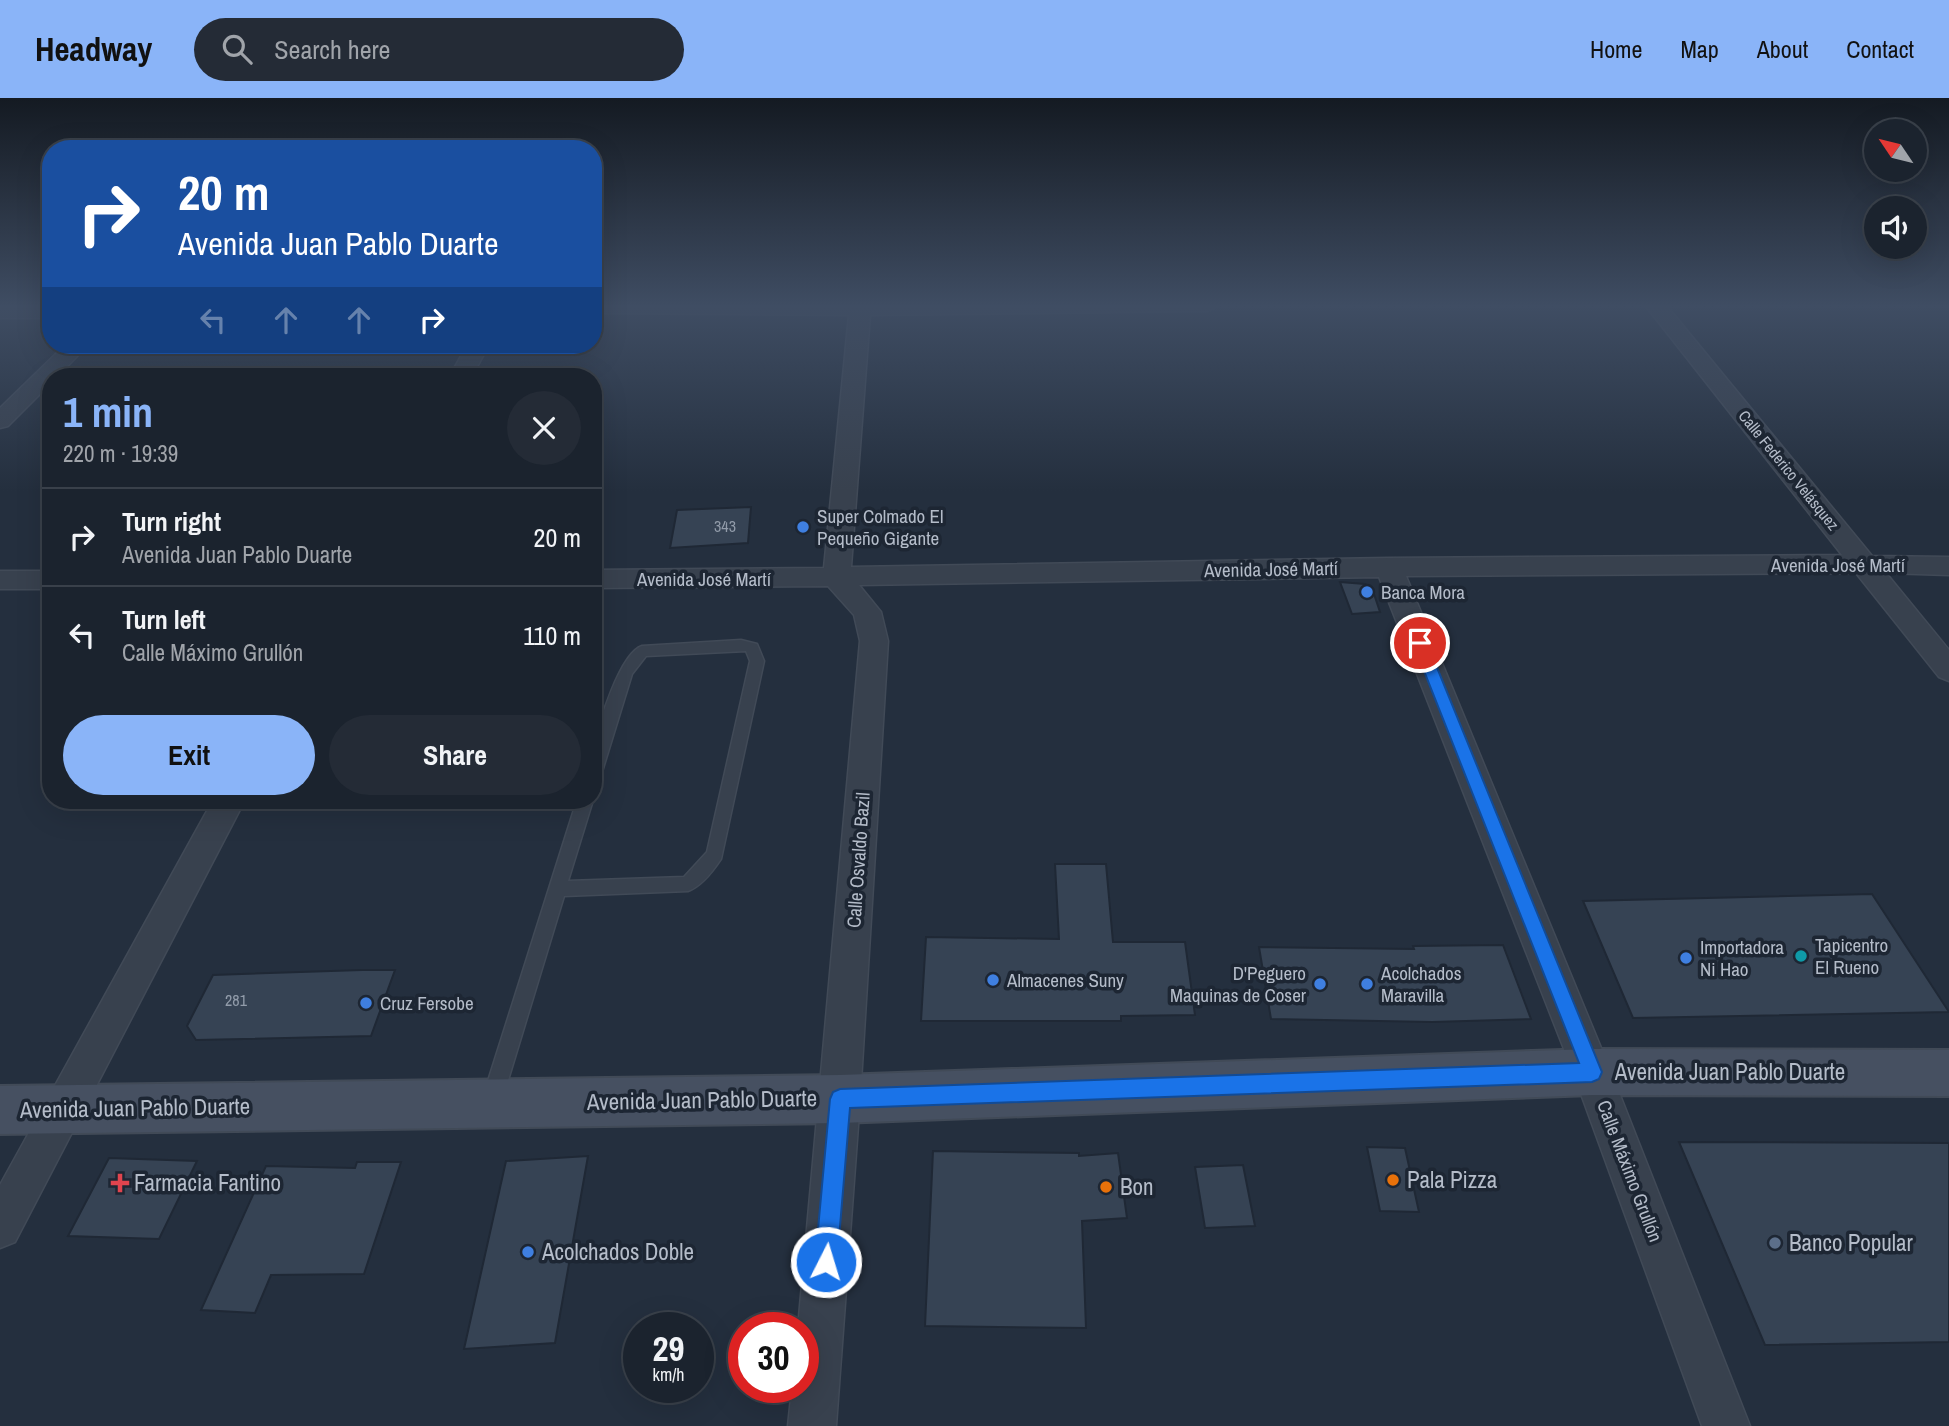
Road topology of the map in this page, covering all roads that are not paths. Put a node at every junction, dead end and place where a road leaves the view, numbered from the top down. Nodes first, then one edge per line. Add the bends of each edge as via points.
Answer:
1 (855, 367) edge
2 (1705, 367) edge
3 (42, 380) edge
4 (0, 421) edge
5 (1865, 564) junction
6 (1949, 566) edge
7 (1389, 567) junction
8 (837, 578) junction
9 (602, 579) edge
10 (0, 580) edge
11 (42, 580) edge
12 (1949, 670) edge
13 (602, 746) edge
14 (224, 809) edge
15 (582, 809) edge
16 (557, 889) junction
17 (1592, 1072) junction
18 (1949, 1073) edge
19 (840, 1099) junction
20 (491, 1103) junction
21 (63, 1109) junction
22 (0, 1110) edge
23 (0, 1227) edge
24 (812, 1426) edge
25 (1726, 1426) edge

1 - 8 street
2 - 5 street, Calle Federico Velásquez
3 - 4 street
5 - 6 street, Avenida José Martí
5 - 7 street, Avenida José Martí
5 - 12 street, Calle Federico Velásquez
7 - 8 street, Avenida José Martí
7 - 17 street, Calle Máximo Grullón
8 - 9 street, Avenida José Martí
8 - 19 street, Calle Osvaldo Bazil via 867,612 874,641
10 - 11 street
13 - 16 lane via 625,672 642,651 752,648 757,661 715,853 706,867 688,884
14 - 21 street
15 - 16 lane
16 - 20 lane
17 - 18 main road, Avenida Juan Pablo Duarte
17 - 19 main road, Avenida Juan Pablo Duarte
17 - 25 street, Calle Máximo Grullón
19 - 20 main road, Avenida Juan Pablo Duarte
19 - 24 street, Calle Osvaldo Bazil
20 - 21 main road, Avenida Juan Pablo Duarte
21 - 22 main road, Avenida Juan Pablo Duarte
21 - 23 street

